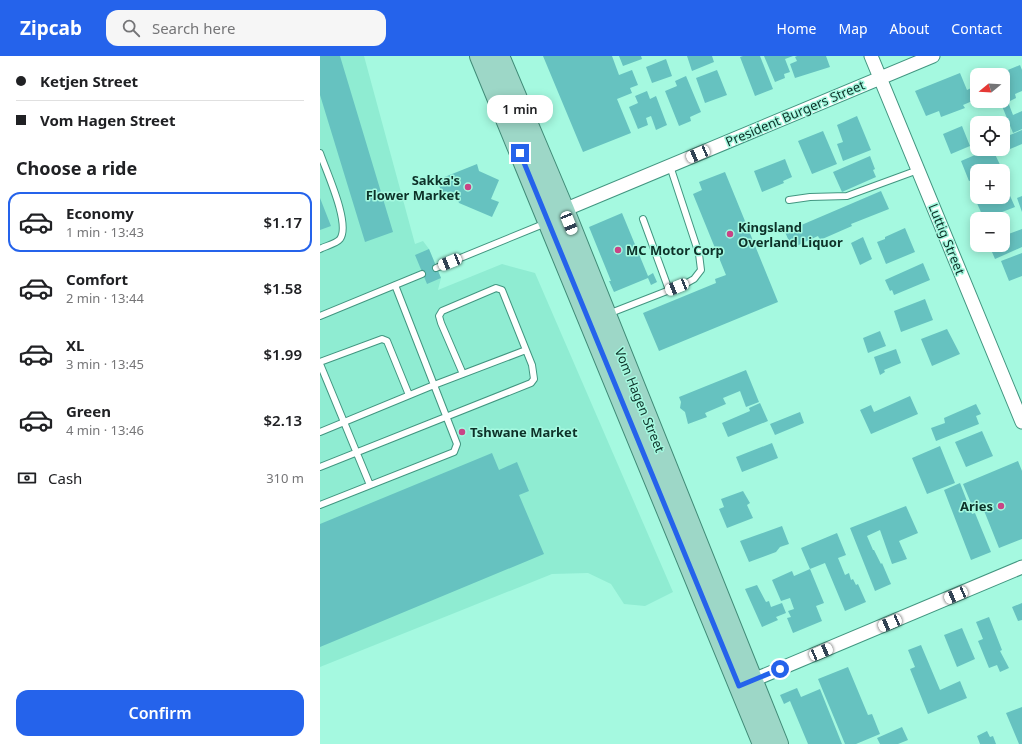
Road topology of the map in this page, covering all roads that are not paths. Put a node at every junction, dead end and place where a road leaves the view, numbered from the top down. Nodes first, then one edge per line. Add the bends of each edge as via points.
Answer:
1 (480, 56) edge
2 (499, 56) edge
3 (871, 56) edge
4 (933, 56) edge
5 (880, 78) junction
6 (320, 153) edge
7 (670, 166) junction
8 (918, 170) junction
9 (789, 200) dead end
10 (557, 216) junction
11 (643, 219) dead end
12 (320, 249) edge
13 (436, 268) dead end
14 (422, 274) dead end
15 (395, 285) junction
16 (669, 290) junction
17 (606, 315) junction
18 (320, 316) edge
19 (526, 350) junction
20 (320, 363) edge
21 (463, 374) junction
22 (434, 385) junction
23 (409, 395) junction
24 (446, 416) junction
25 (344, 422) junction
26 (1022, 422) edge
27 (320, 432) edge
28 (356, 453) junction
29 (320, 467) edge
30 (370, 485) junction
31 (320, 505) edge
32 (1022, 567) edge
33 (745, 683) junction
34 (763, 744) edge
35 (778, 744) edge

1 - 10 main road, Vom Hagen Street
2 - 10 main road, Vom Hagen Street
3 - 5 street, Luttig Street
4 - 5 street, President Burgers Street
5 - 7 street, President Burgers Street
5 - 8 street, Luttig Street
6 - 12 lane via 343,218 343,232 339,241
7 - 10 street, President Burgers Street
7 - 16 lane via 699,254 701,270 690,281
8 - 9 lane via 847,196
8 - 26 street, Luttig Street
10 - 13 lane
10 - 17 main road, Vom Hagen Street
10 - 33 main road, Vom Hagen Street
11 - 16 lane
14 - 15 lane
15 - 18 lane
15 - 22 lane
16 - 17 lane
17 - 33 main road, Vom Hagen Street
19 - 21 lane
19 - 21 lane via 505,294 496,288 442,311 440,316
19 - 24 lane via 532,365 534,379 531,383
20 - 23 lane via 382,339 387,341
20 - 25 lane
21 - 22 lane
22 - 23 lane
22 - 24 lane
23 - 25 lane
24 - 28 lane
24 - 30 lane via 457,444 454,452
25 - 27 lane
25 - 28 lane
28 - 29 lane
28 - 30 lane
30 - 31 lane
32 - 33 street
33 - 34 main road, Vom Hagen Street
33 - 35 main road, Vom Hagen Street

